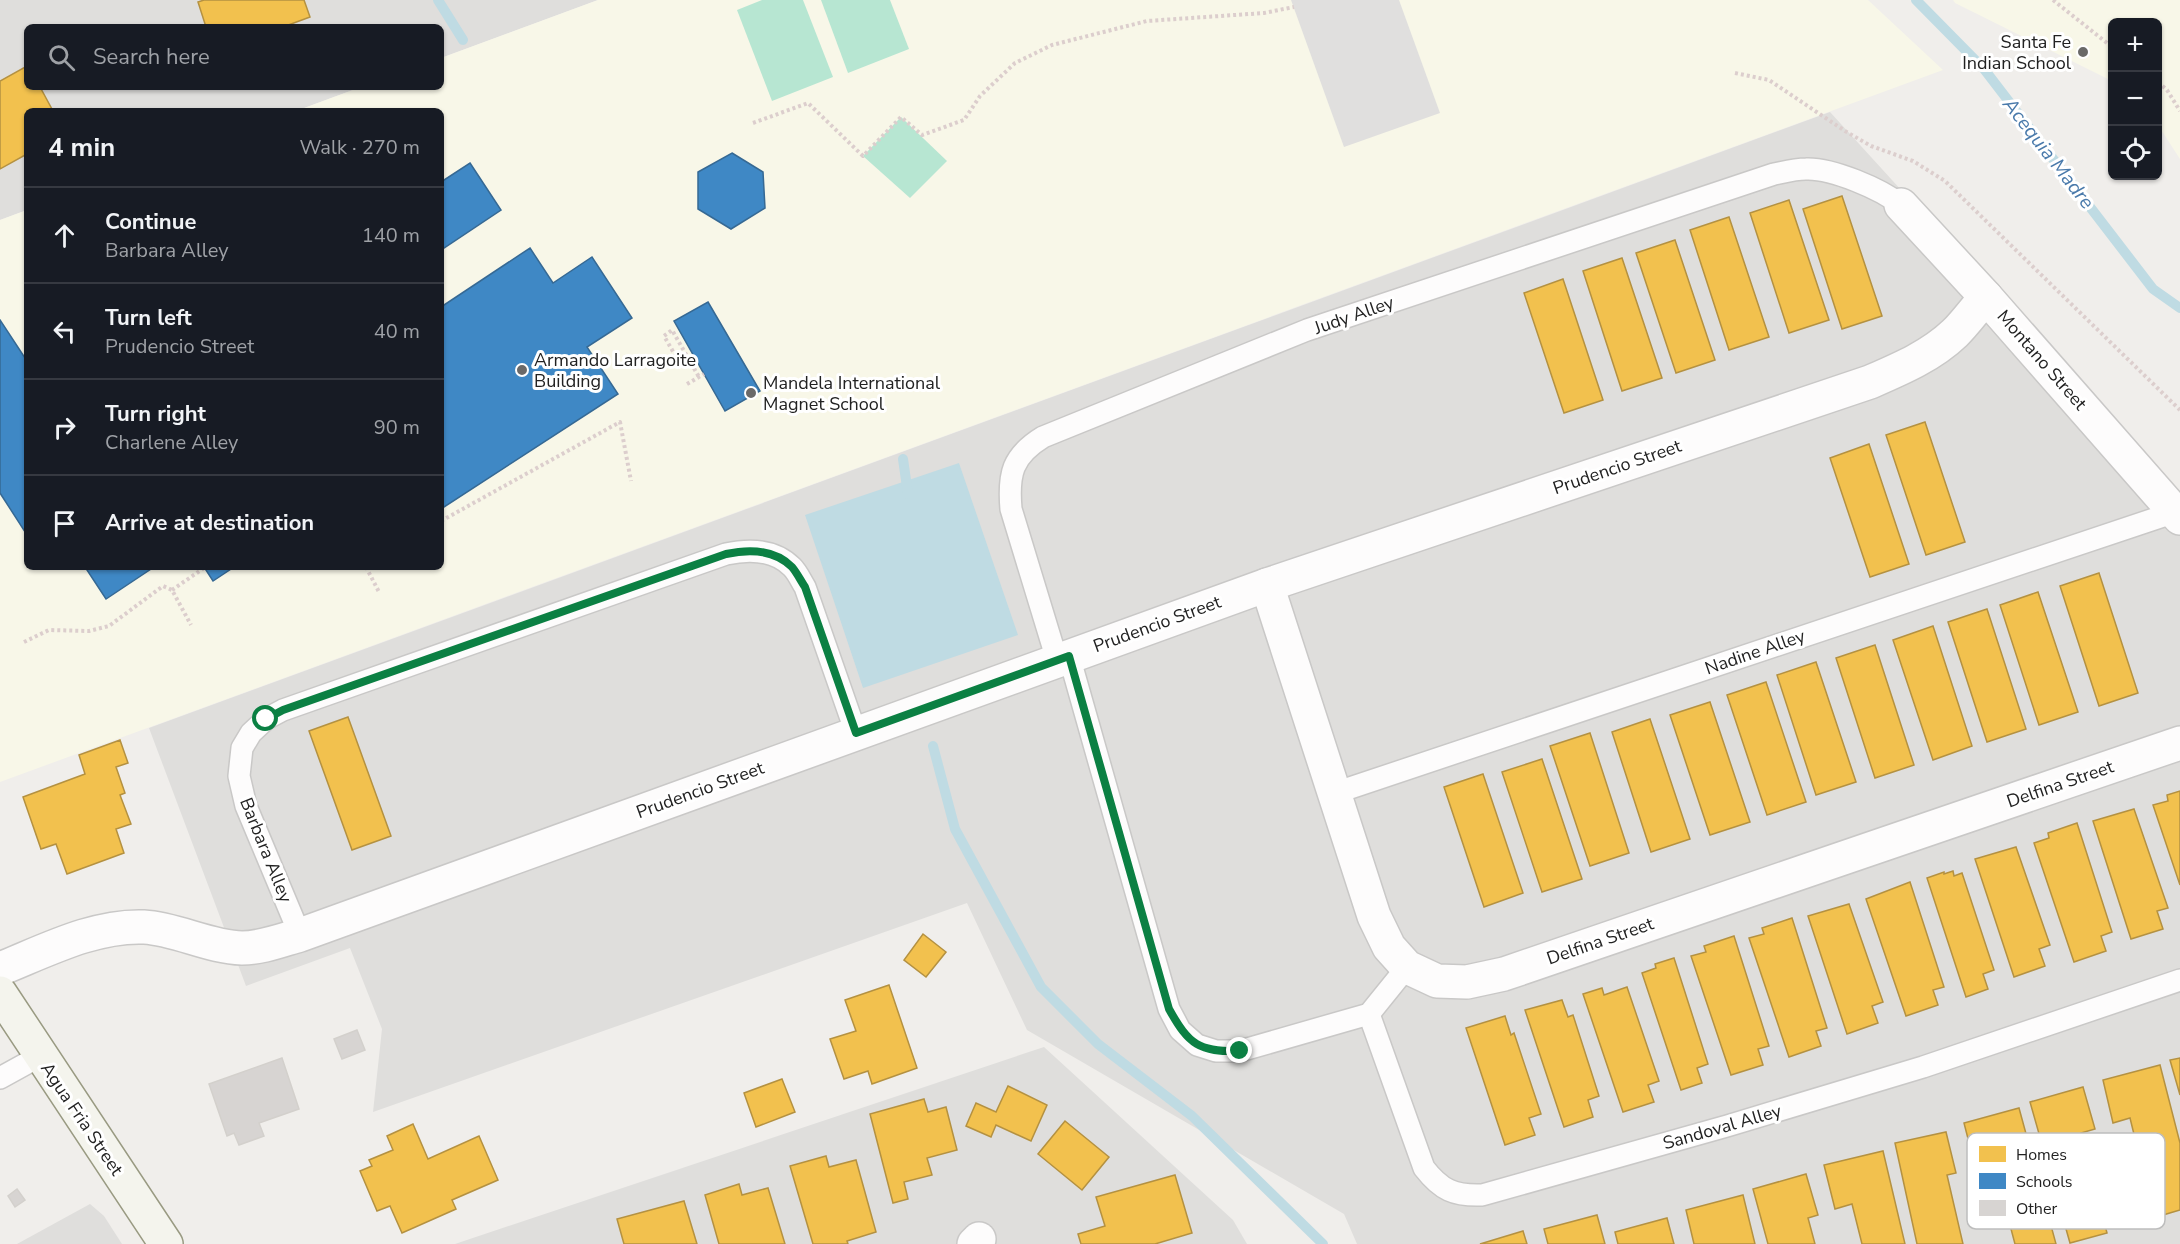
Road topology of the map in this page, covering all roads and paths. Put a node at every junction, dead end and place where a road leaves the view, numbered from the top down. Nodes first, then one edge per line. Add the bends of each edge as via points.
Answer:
1 (2054, 0) edge
2 (1294, 7) dead end
3 (2108, 44) edge
4 (2162, 86) edge
5 (2180, 111) edge
6 (753, 123) dead end
7 (1901, 205) joint
8 (1986, 297) junction
9 (682, 367) dead end
10 (687, 384) dead end
11 (631, 481) dead end
12 (2177, 515) edge
13 (444, 519) edge
14 (201, 570) edge
15 (368, 570) edge
16 (1267, 585) junction
17 (172, 590) junction
18 (379, 592) dead end
19 (191, 625) dead end
20 (24, 642) dead end
21 (1063, 658) junction
22 (856, 733) junction
23 (2180, 743) edge
24 (1335, 793) junction
25 (300, 935) junction
26 (1407, 967) junction
27 (0, 969) edge
28 (2180, 980) edge
29 (0, 993) edge
30 (1369, 1014) junction
31 (40, 1056) junction
32 (0, 1078) edge
33 (166, 1244) edge

1 - 3 path
2 - 6 path via 1264,13 1147,21 1052,45 1015,63 980,96 964,120 922,135 901,117 863,156 807,103
4 - 5 path
7 - 8 street, Montano Street
7 - 21 lane, Judy Alley via 1877,189 1826,172 1808,169 1774,174 1307,330 1043,437 1028,446 1011,473 1011,509
8 - 12 street, Montano Street
8 - 16 street, Prudencio Street via 1956,332 1932,351 1870,382
9 - 10 path via 664,336 672,330 701,375
11 - 13 path via 620,422
12 - 24 lane, Nadine Alley
14 - 17 path
15 - 18 path
16 - 21 street, Prudencio Street
16 - 24 street, Delfina Street
17 - 19 path
17 - 20 path via 163,586 109,626 88,631 49,630
21 - 22 street, Prudencio Street
21 - 30 lane, Judy Alley via 1169,1009 1180,1029 1197,1046 1216,1052 1240,1051
22 - 25 street, Prudencio Street
22 - 25 lane, Barbara Alley via 805,587 792,567 775,555 742,550 283,710 251,733 242,748 239,776 246,806
23 - 26 street, Delfina Street via 1504,974 1467,982 1437,981
24 - 26 street, Delfina Street via 1374,916 1389,947
25 - 27 street, Prudencio Street via 243,948 171,931 122,928 95,933
26 - 30 lane
28 - 30 lane, Sandoval Alley via 1923,1066 1727,1126 1482,1195 1466,1196 1447,1191 1424,1168
29 - 31 street, Agua Fria Street
31 - 32 lane
31 - 33 street, Agua Fria Street

